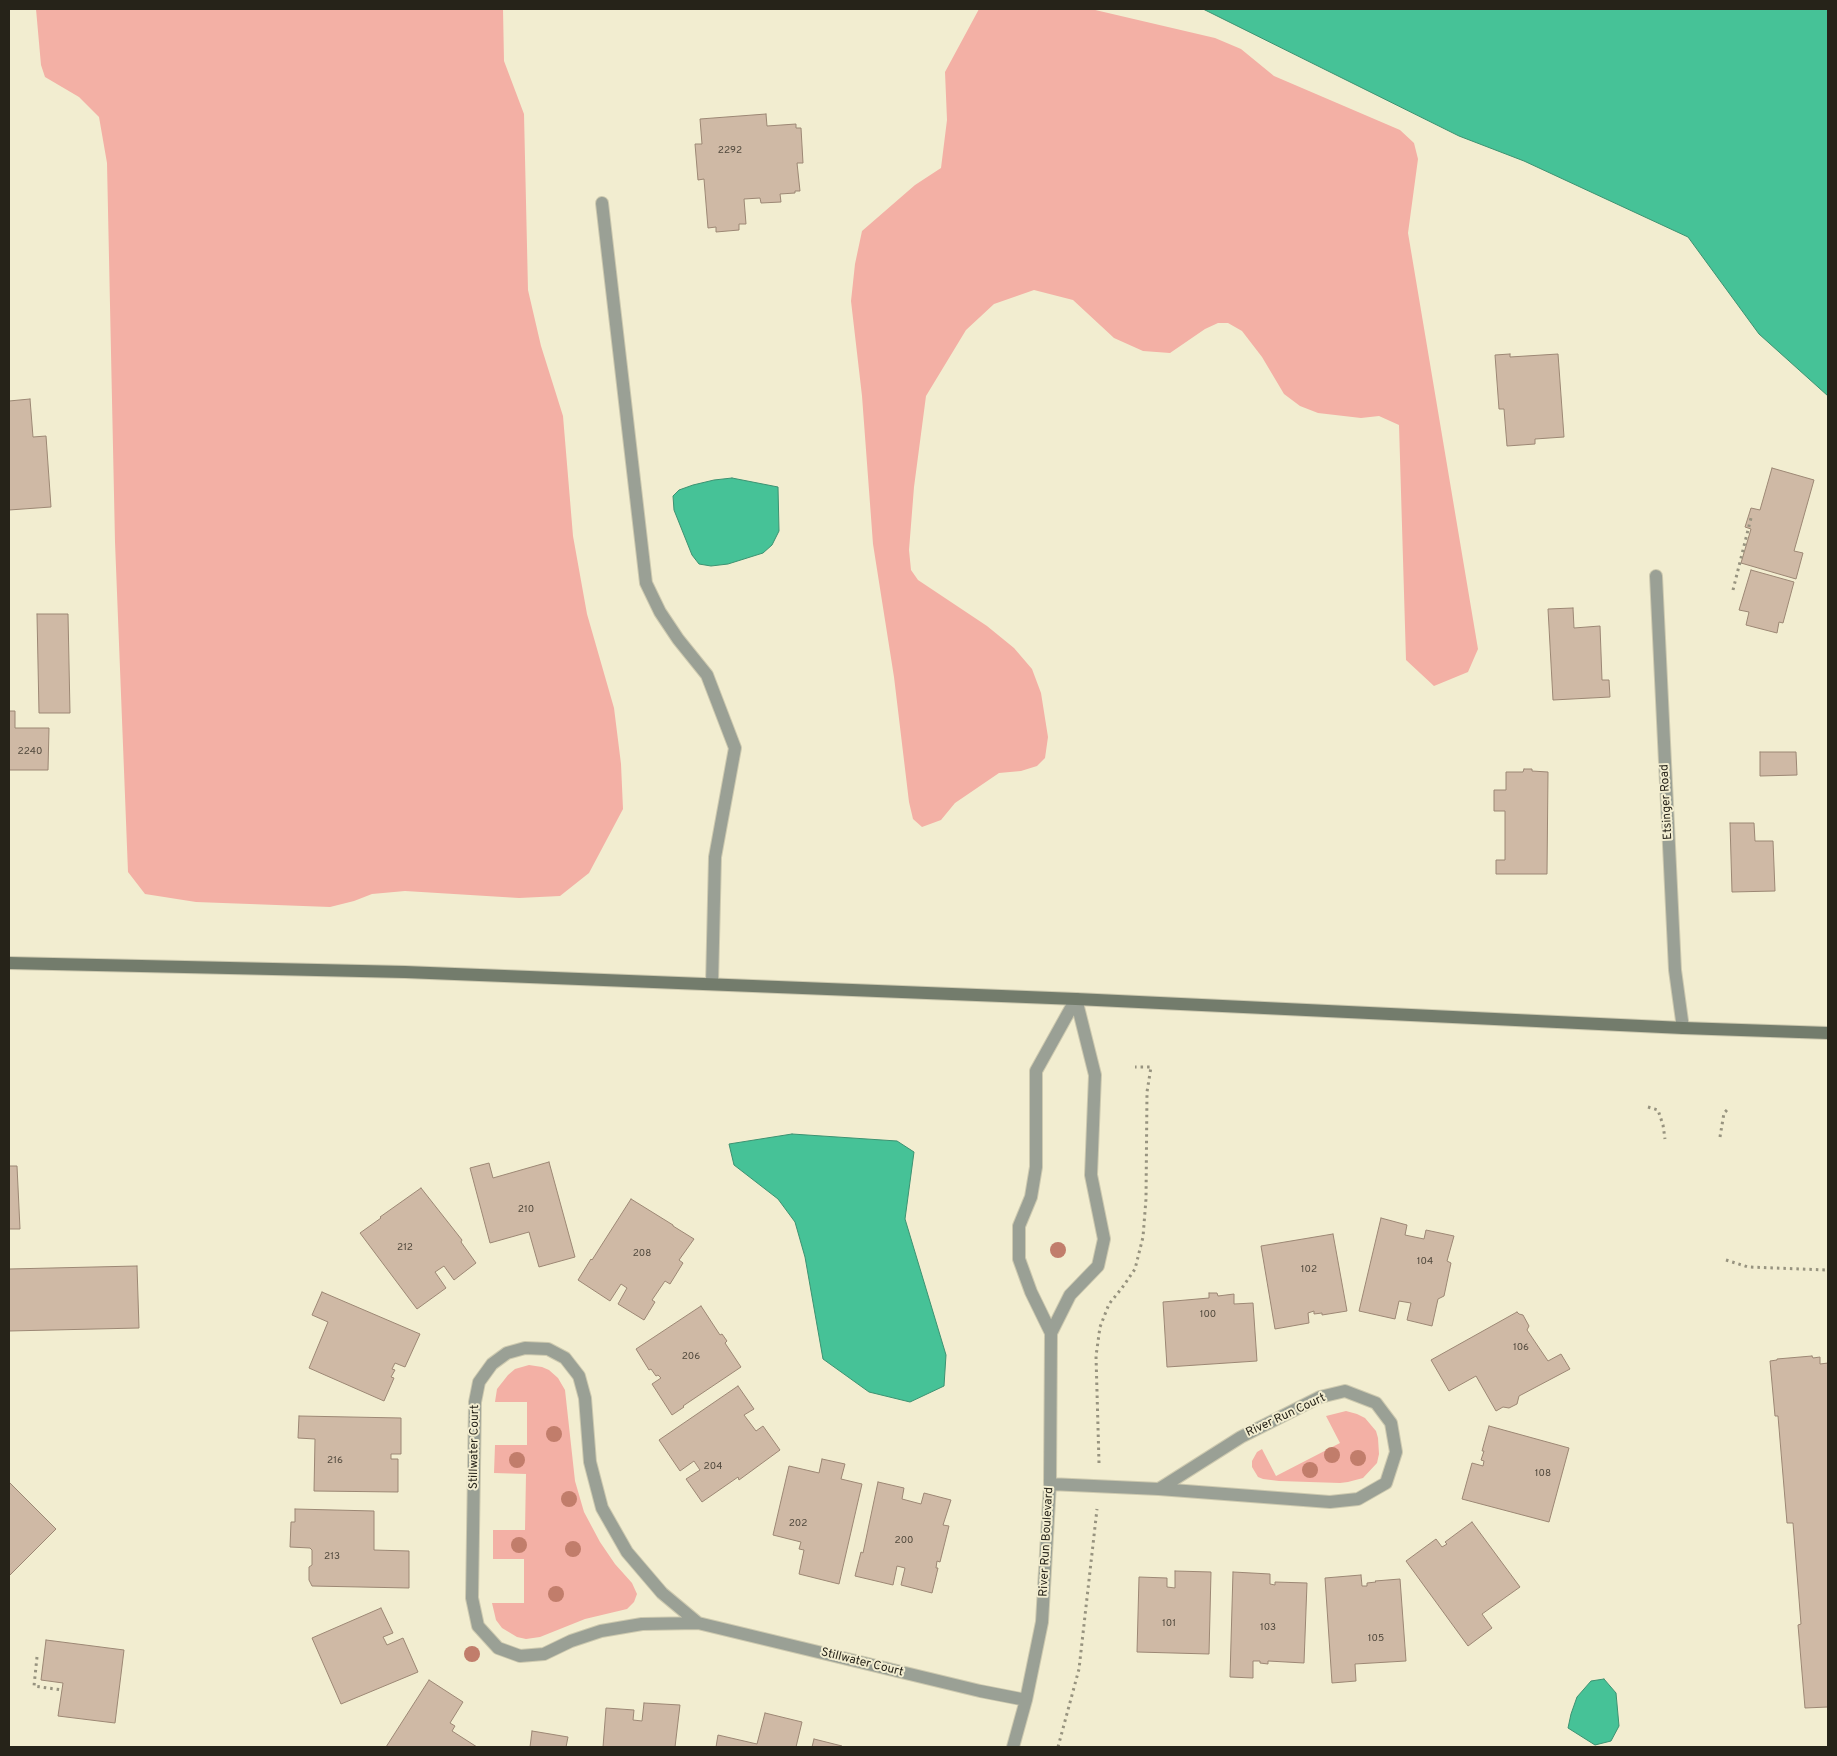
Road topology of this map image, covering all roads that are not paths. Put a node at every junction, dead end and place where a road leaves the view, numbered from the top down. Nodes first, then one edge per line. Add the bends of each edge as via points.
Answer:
1 (602, 203) dead end
2 (1656, 576) dead end
3 (9, 963) edge
4 (712, 984) junction
5 (1076, 999) junction
6 (1684, 1028) junction
7 (1828, 1033) edge
8 (1051, 1333) junction
9 (1050, 1484) junction
10 (1159, 1489) junction
11 (698, 1623) junction
12 (1026, 1700) junction
13 (1013, 1747) edge

1 - 4 street via 646,583 660,612 707,675 735,748 715,857
2 - 6 street, Etsinger Road via 1676,970
3 - 4 main road via 405,972
4 - 5 main road
5 - 6 main road
5 - 8 street, River Run Boulevard via 1036,1071 1036,1167 1031,1197 1020,1226 1019,1259
5 - 8 street, River Run Boulevard via 1095,1075 1091,1175 1104,1239 1098,1266 1070,1295
6 - 7 main road
8 - 9 street, River Run Boulevard
9 - 10 street, River Run Court
9 - 12 street, River Run Boulevard via 1042,1622
10 - 10 street, River Run Court via 1330,1502 1358,1499 1386,1483 1396,1452 1392,1423 1376,1403 1345,1391 1320,1398 1241,1437
11 - 11 street, Stillwater Court via 662,1593 627,1552 602,1508 590,1462 585,1398 579,1376 565,1358 548,1349 525,1348 507,1353 492,1364 479,1382 475,1402 472,1598 478,1626 498,1648 520,1656 544,1654 570,1640 601,1631 642,1624
11 - 12 street, Stillwater Court
12 - 13 street, River Run Boulevard

